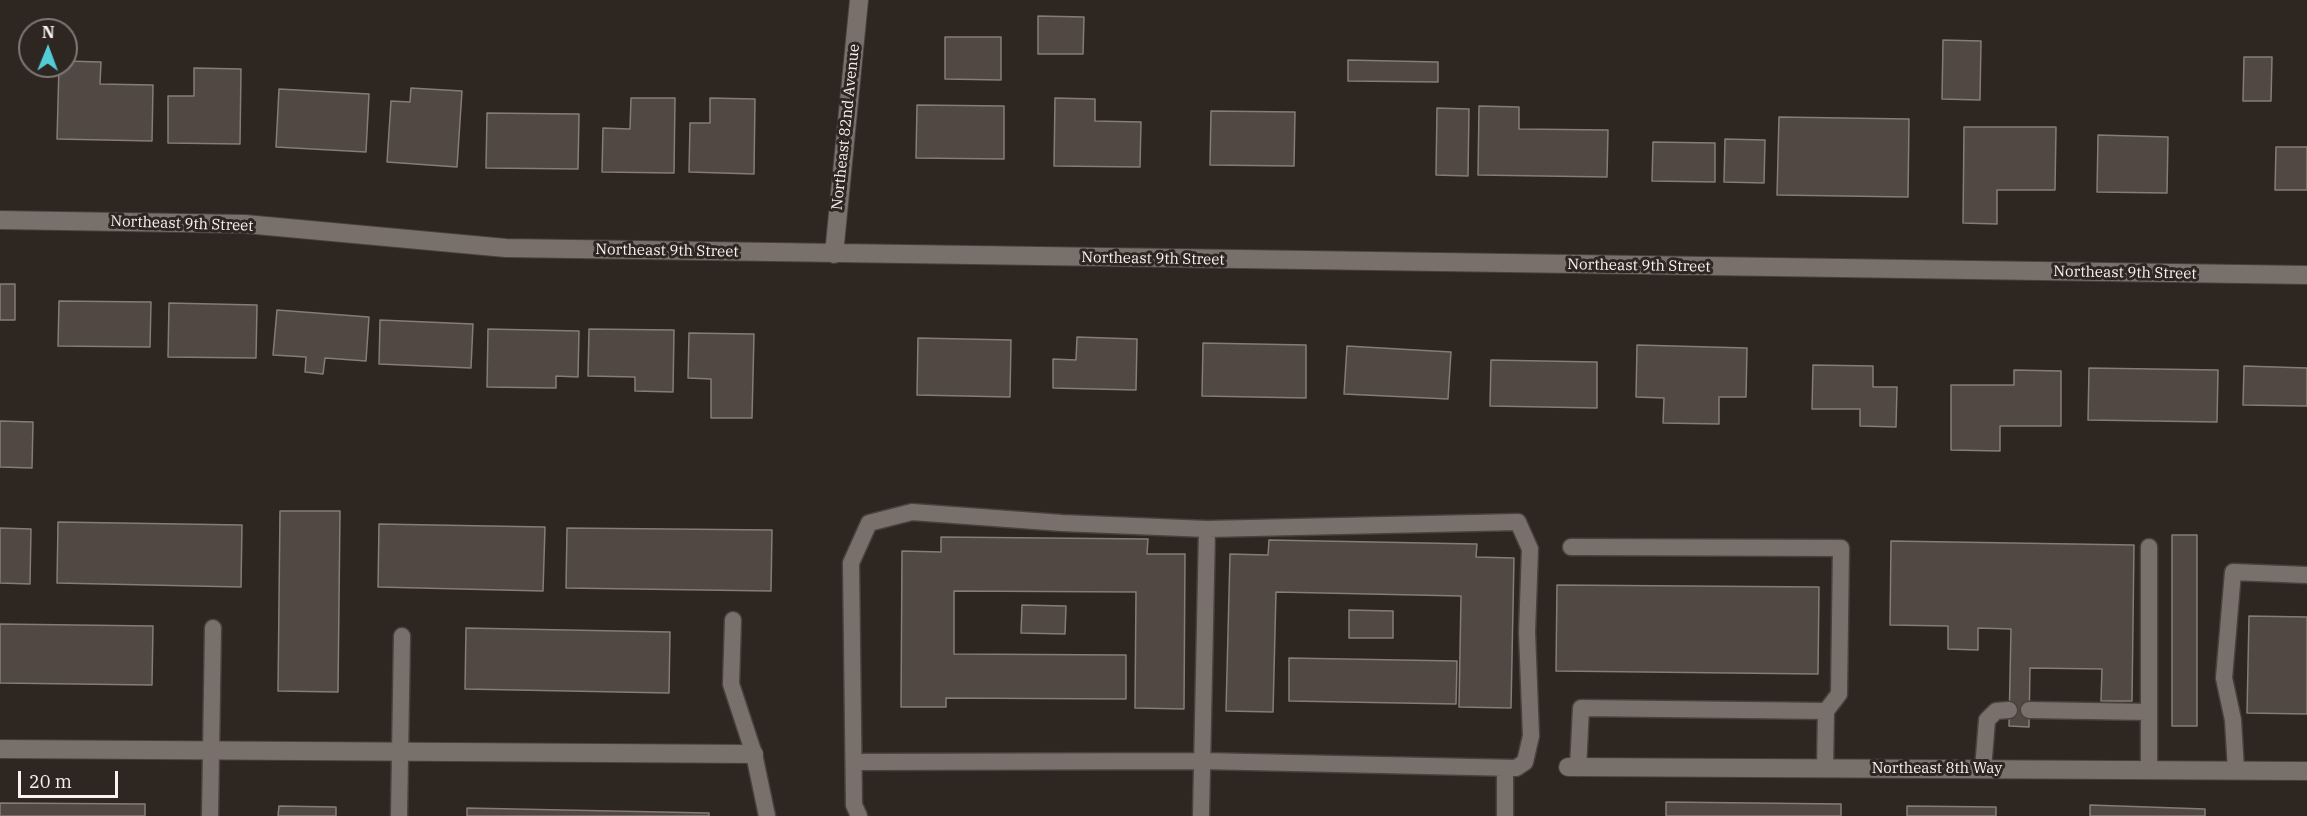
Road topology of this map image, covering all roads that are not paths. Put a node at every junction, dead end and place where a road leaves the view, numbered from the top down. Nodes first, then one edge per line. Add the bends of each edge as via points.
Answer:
1 (859, 0) edge
2 (0, 220) edge
3 (834, 254) junction
4 (2307, 275) edge
5 (1207, 529) junction
6 (1571, 546) dead end
7 (2149, 547) dead end
8 (2307, 575) edge
9 (733, 620) dead end
10 (213, 628) dead end
11 (402, 636) dead end
12 (2009, 710) dead end
13 (1826, 711) junction
14 (2029, 711) dead end
15 (2149, 712) junction
16 (0, 749) edge
17 (210, 750) junction
18 (400, 752) junction
19 (754, 754) junction
20 (1203, 761) junction
21 (854, 762) junction
22 (1573, 767) joint
23 (1505, 768) junction
24 (1825, 769) junction
25 (1983, 769) junction
26 (2148, 770) junction
27 (2236, 770) junction
28 (2307, 771) edge
29 (210, 816) edge
30 (399, 816) edge
31 (767, 816) edge
32 (859, 816) edge
33 (1201, 816) edge
34 (1505, 816) edge

1 - 3 street, Northeast 82nd Avenue
2 - 3 street, Northeast 9th Street via 245,224 506,248
3 - 4 street, Northeast 9th Street
5 - 20 lane
5 - 21 lane via 912,512 869,523 851,563
5 - 23 lane via 1518,522 1530,549 1527,632 1531,736 1525,762 1516,768
6 - 13 lane via 1841,548 1839,694
7 - 15 lane
8 - 27 lane via 2233,572 2224,678 2233,720
9 - 19 lane via 731,684
10 - 17 lane
11 - 18 lane
12 - 25 lane via 1996,711 1987,720
13 - 22 lane via 1581,708
13 - 24 lane
14 - 15 lane
15 - 26 lane
16 - 17 street
17 - 18 street
17 - 29 lane
18 - 19 street
18 - 30 lane
19 - 31 lane
20 - 21 lane
20 - 23 lane
20 - 33 lane
21 - 32 lane via 854,805
22 - 24 street, Northeast 8th Way
23 - 34 lane
24 - 25 street, Northeast 8th Way
25 - 26 street, Northeast 8th Way
26 - 27 street, Northeast 8th Way
27 - 28 street, Northeast 8th Way

